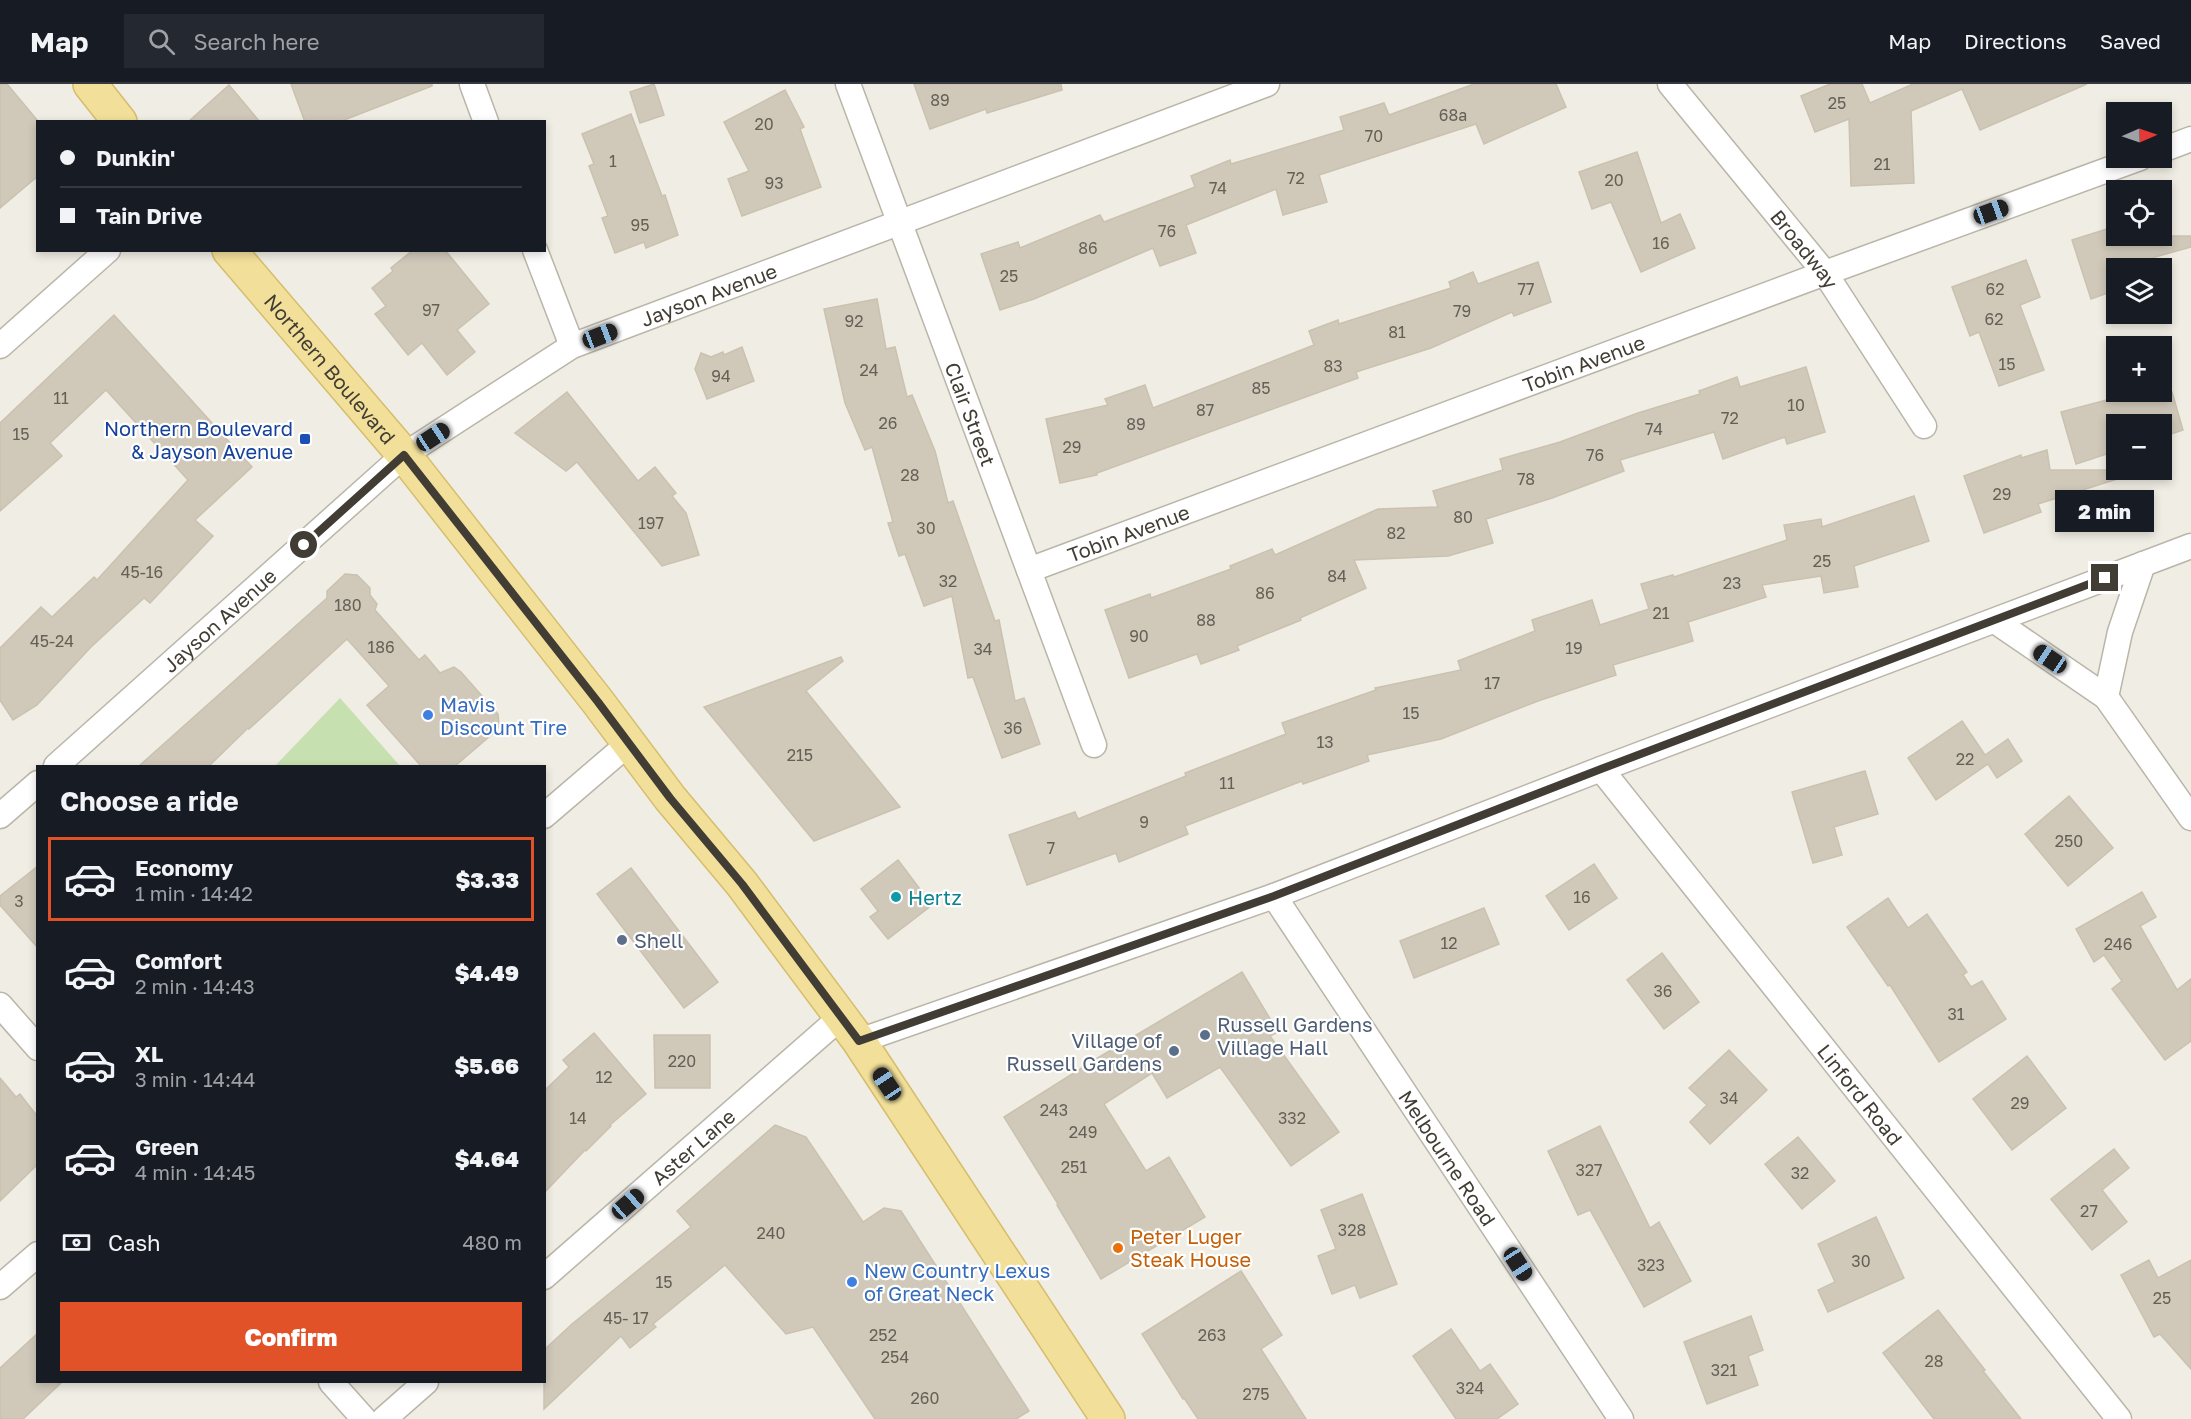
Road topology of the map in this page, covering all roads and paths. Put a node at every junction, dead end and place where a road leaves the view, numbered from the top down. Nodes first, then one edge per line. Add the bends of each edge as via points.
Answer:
1 (90, 84) edge
2 (472, 84) edge
3 (848, 84) edge
4 (1267, 84) edge
5 (1670, 84) edge
6 (118, 120) edge
7 (485, 120) edge
8 (2191, 139) edge
9 (2172, 146) edge
10 (2113, 168) edge
11 (900, 222) junction
12 (106, 252) edge
13 (231, 252) edge
14 (536, 252) edge
15 (1825, 273) junction
16 (0, 346) edge
17 (572, 346) junction
18 (1924, 426) dead end
19 (404, 455) junction
20 (2191, 546) edge
21 (2143, 564) junction
22 (1029, 570) junction
23 (1995, 621) junction
24 (2106, 697) junction
25 (628, 744) junction
26 (1094, 745) dead end
27 (57, 765) edge
28 (1601, 769) junction
29 (36, 785) edge
30 (546, 814) edge
31 (0, 816) edge
32 (2191, 818) edge
33 (1274, 896) junction
34 (0, 1005) edge
35 (850, 1029) junction
36 (36, 1046) edge
37 (36, 1256) edge
38 (546, 1275) edge
39 (0, 1287) edge
40 (332, 1383) edge
41 (425, 1383) edge
42 (364, 1419) edge
43 (384, 1419) edge
44 (1108, 1419) edge
45 (1621, 1419) edge
46 (2119, 1419) edge

1 - 6 main road
2 - 7 street
3 - 11 street, Clair Street
4 - 11 street, Jayson Avenue
5 - 15 street, Broadway
8 - 9 street
10 - 15 street, Tobin Avenue
11 - 17 street, Jayson Avenue
11 - 22 street, Clair Street
12 - 16 street
13 - 19 main road, Northern Boulevard
14 - 17 street
15 - 18 street, Broadway
15 - 22 street, Tobin Avenue
17 - 19 street, Jayson Avenue
19 - 25 main road, Northern Boulevard
19 - 27 street, Jayson Avenue
20 - 21 street
21 - 23 street
21 - 24 street via 2120,632
22 - 26 street, Clair Street
23 - 24 street
23 - 28 street
24 - 32 street
25 - 30 street
25 - 35 main road, Northern Boulevard via 742,884
28 - 33 street
28 - 46 street, Linford Road
29 - 31 street
33 - 35 street
33 - 45 street, Melbourne Road
34 - 36 street
35 - 38 street, Aster Lane
35 - 44 main road, Northern Boulevard
37 - 39 street
40 - 42 street
41 - 43 street

